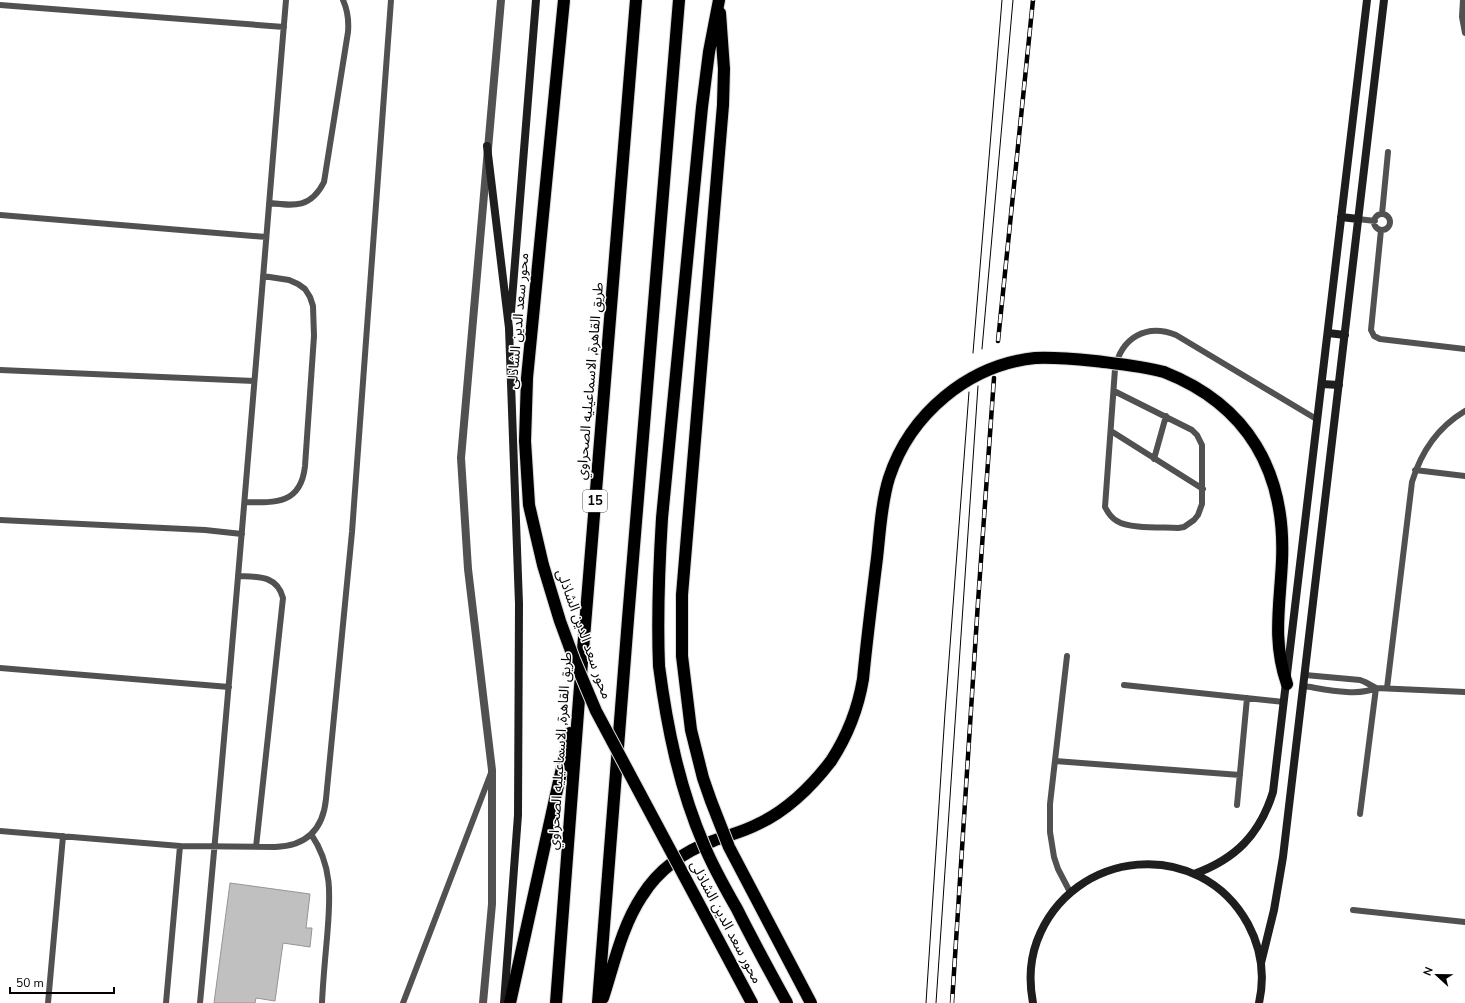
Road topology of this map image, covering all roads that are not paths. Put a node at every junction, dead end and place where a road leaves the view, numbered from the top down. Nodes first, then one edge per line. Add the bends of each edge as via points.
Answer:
1 (286, 0) edge
2 (343, 0) edge
3 (391, 0) edge
4 (501, 0) edge
5 (536, 0) edge
6 (564, 0) edge
7 (636, 0) edge
8 (679, 0) edge
9 (719, 0) edge
10 (1367, 0) edge
11 (1384, 0) edge
12 (1463, 0) edge
13 (0, 5) edge
14 (284, 27) junction
15 (1465, 33) edge
16 (487, 146) junction
17 (1388, 152) dead end
18 (269, 203) junction
19 (1382, 214) junction
20 (0, 215) edge
21 (1341, 217) junction
22 (1358, 219) junction
23 (1374, 221) junction
24 (1381, 230) junction
25 (266, 237) junction
26 (263, 276) junction
27 (509, 328) junction
28 (1328, 333) junction
29 (1345, 335) junction
30 (1465, 349) edge
31 (0, 370) edge
32 (254, 381) junction
33 (1322, 384) junction
34 (1339, 385) junction
35 (1114, 391) junction
36 (1465, 411) edge
37 (1166, 416) junction
38 (1318, 420) junction
39 (1111, 431) junction
40 (1154, 458) junction
41 (1415, 470) junction
42 (1465, 476) edge
43 (1202, 489) junction
44 (245, 502) junction
45 (0, 520) edge
46 (242, 534) junction
47 (238, 576) junction
48 (1067, 656) dead end
49 (0, 668) edge
50 (1305, 675) junction
51 (1287, 684) junction
52 (1124, 686) dead end
53 (1304, 686) junction
54 (229, 687) junction
55 (1376, 688) junction
56 (1387, 688) junction
57 (1465, 692) edge
58 (1247, 698) junction
59 (579, 699) junction
60 (1284, 702) junction
61 (1055, 761) junction
62 (492, 770) junction
63 (1240, 775) junction
64 (1237, 805) dead end
65 (1360, 814) dead end
66 (0, 831) edge
67 (311, 834) junction
68 (63, 836) junction
69 (180, 846) junction
70 (215, 847) junction
71 (256, 847) junction
72 (1194, 874) junction
73 (1070, 892) junction
74 (1353, 910) dead end
75 (1465, 922) edge
76 (1260, 963) junction
77 (48, 1003) edge
78 (166, 1003) edge
79 (200, 1003) edge
80 (322, 1003) edge
81 (402, 1003) edge
82 (483, 1003) edge
83 (504, 1003) edge
84 (510, 1003) edge
85 (556, 1003) edge
86 (598, 1003) edge
87 (602, 1003) edge
88 (752, 1003) edge
89 (787, 1003) edge
90 (811, 1003) edge
91 (1033, 1003) edge
92 (1259, 1003) edge

1 - 14 lane
2 - 18 lane via 349,21 348,32 324,182 315,197 308,202 291,205
3 - 67 lane via 351,540 325,810 321,821
4 - 16 street
5 - 27 street
6 - 88 highway, محور سعد الدين الشاذلى, bridge via 527,378 525,441 529,505 560,621 596,711
7 - 59 highway, طريق القاهرة, الاسماعيليه الصحراوي / 15
8 - 86 highway
9 - 89 highway, محور سعد الدين الشاذلى, bridge via 702,107 662,518 657,625 664,706 682,786 711,862
9 - 90 highway, bridge via 724,69 723,105 682,595 682,656 692,730 710,801 729,847
10 - 21 street
11 - 22 street
12 - 15 lane via 1462,17
13 - 14 lane
14 - 18 lane
16 - 27 street
16 - 62 street via 461,458 468,569
17 - 19 lane
18 - 25 lane
19 - 23 lane
19 - 24 lane via 1390,221 1388,226
20 - 25 lane
21 - 22 street
21 - 28 street
22 - 23 lane
22 - 29 street
23 - 24 lane
24 - 30 lane via 1371,330 1374,336 1380,339
25 - 26 lane
26 - 32 lane
26 - 44 lane via 298,284 305,289 313,306 314,336 305,466 300,485 287,499 268,503
27 - 83 street via 519,604 518,807
28 - 29 street
28 - 33 street
29 - 34 street
31 - 32 lane
32 - 44 lane
33 - 34 street
33 - 38 street
34 - 50 street
35 - 37 lane
35 - 38 lane via 1116,360 1126,344 1132,338 1149,331 1167,331
35 - 39 lane
36 - 41 lane via 1444,426 1432,439
37 - 40 lane
37 - 43 lane via 1192,430 1200,439
38 - 51 street
39 - 40 lane
39 - 43 lane via 1105,506 1108,513 1118,522 1130,525 1184,527 1194,520 1201,510
40 - 43 lane
41 - 42 lane
41 - 56 lane
44 - 46 lane
45 - 46 lane
46 - 47 lane
47 - 54 lane
47 - 71 lane via 268,579 278,586 283,598
48 - 61 lane
49 - 54 lane
50 - 53 street
50 - 55 lane via 1360,680
51 - 53 street
51 - 60 street
51 - 87 highway, bridge via 1279,658 1277,632 1282,560 1278,502 1267,467 1250,436 1226,409 1197,387 1164,372 1070,358 1017,361 966,381 925,415 913,429 896,461 885,495 860,696 849,730 831,761 806,790 776,814 742,832 698,847 661,872 642,895 628,922
52 - 58 lane
53 - 55 lane via 1359,692
53 - 76 street via 1279,883
54 - 70 lane
55 - 56 lane
55 - 65 lane
56 - 57 lane
58 - 60 lane
58 - 63 lane
59 - 84 highway via 554,799
59 - 85 highway, طريق القاهرة, الاسماعيليه الصحراوي / 15
60 - 72 street via 1273,792 1262,820 1250,838 1234,854
61 - 63 lane
61 - 73 lane via 1050,804 1051,844 1058,869
62 - 81 lane
62 - 82 street via 492,904
63 - 64 lane
66 - 68 lane
67 - 71 lane via 297,844 286,847
67 - 80 lane via 326,865 330,888
68 - 69 lane
68 - 77 lane
69 - 70 lane
69 - 78 lane
70 - 71 lane
70 - 79 lane
72 - 73 street via 1163,865 1130,865 1098,874
72 - 76 street via 1222,892 1237,908 1251,931
73 - 91 street via 1049,917 1035,947 1030,980
74 - 75 lane
76 - 92 street via 1262,979

